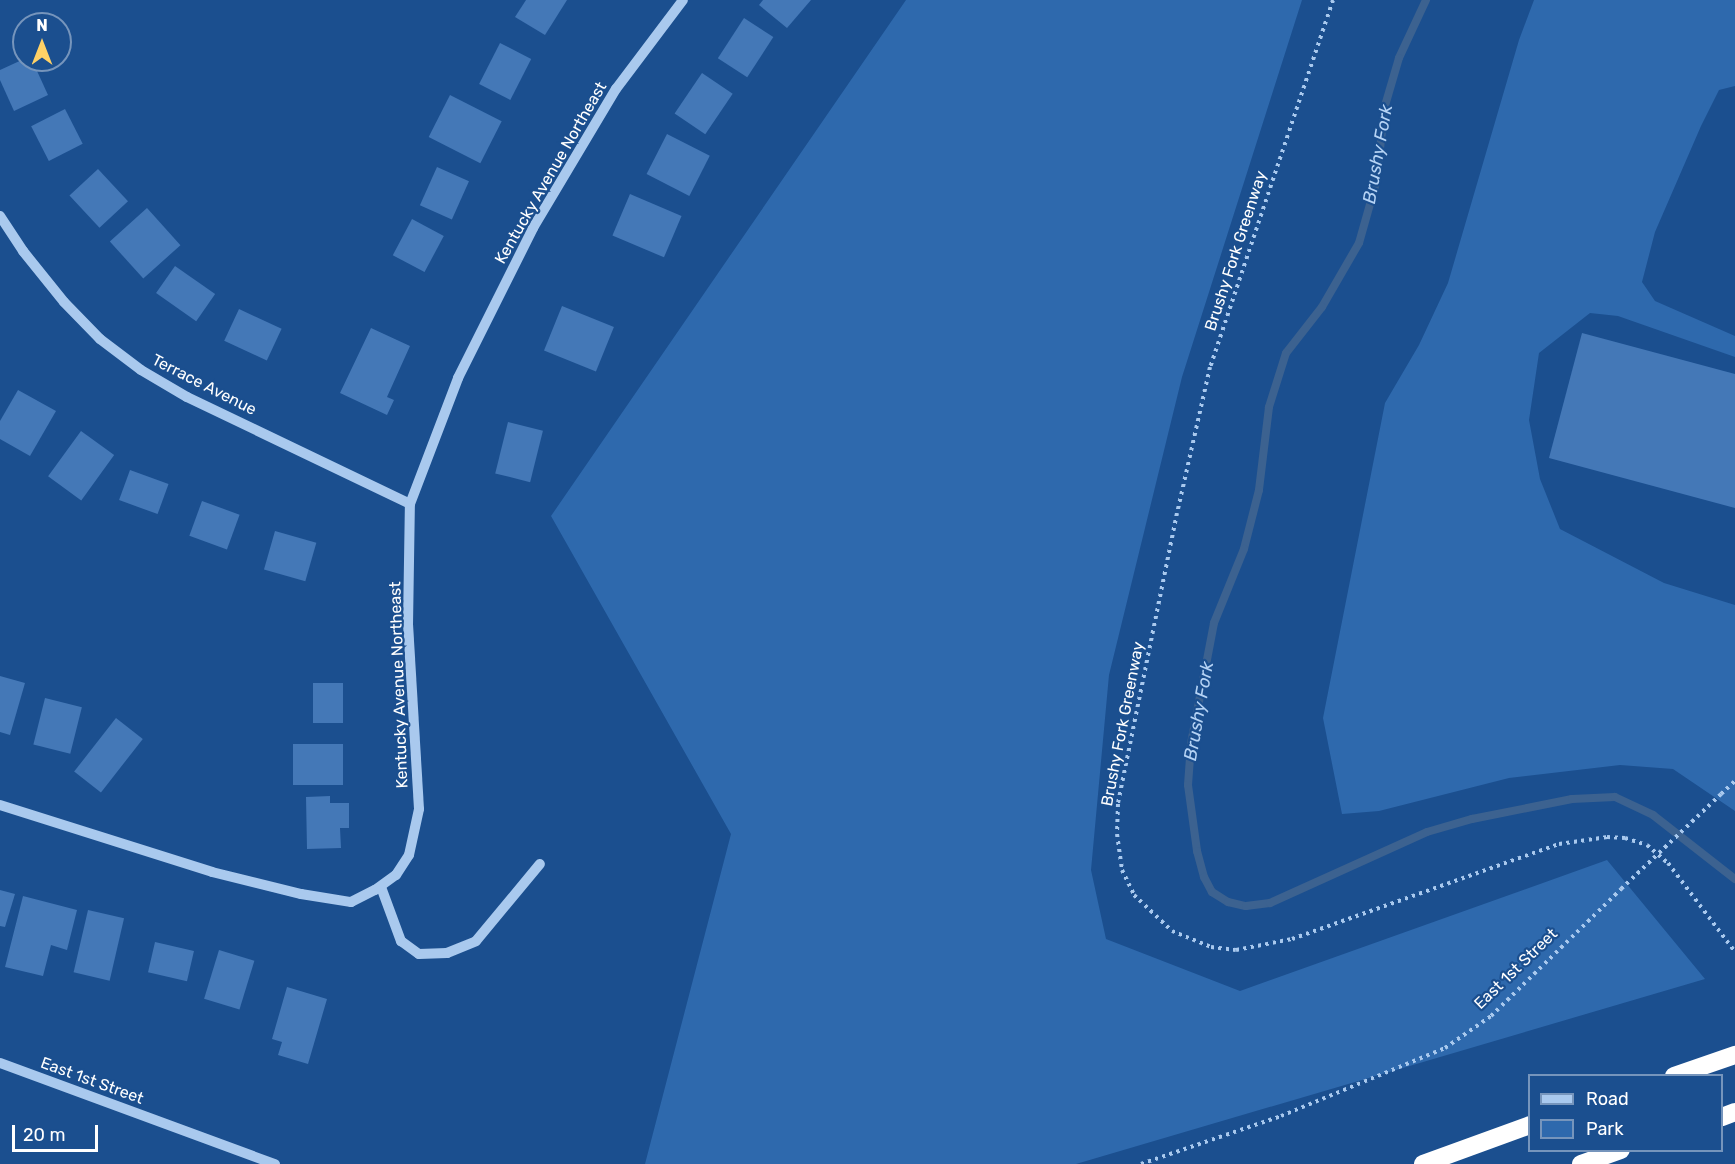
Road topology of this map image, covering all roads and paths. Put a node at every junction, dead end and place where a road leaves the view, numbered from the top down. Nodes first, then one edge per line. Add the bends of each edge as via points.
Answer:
1 (683, 0) edge
2 (1333, 0) edge
3 (0, 216) edge
4 (410, 504) junction
5 (1735, 781) edge
6 (0, 805) edge
7 (540, 864) dead end
8 (381, 887) junction
9 (1735, 952) edge
10 (1735, 1055) edge
11 (0, 1063) edge
12 (1680, 1074) edge
13 (1528, 1126) edge
14 (1615, 1152) edge
15 (275, 1164) edge
16 (1141, 1164) edge
17 (1423, 1164) edge
18 (1581, 1164) edge

1 - 4 street, Kentucky Avenue Northeast via 616,89 533,228 458,378
2 - 9 path, Brushy Fork Greenway via 1210,367 1118,804 1122,870 1145,909 1172,931 1211,947 1236,950 1292,939 1559,844 1625,838 1647,845 1676,870
3 - 4 street, Terrace Avenue via 64,302 100,339 141,370 187,397
4 - 8 street, Kentucky Avenue Northeast via 408,625 419,809 409,855 396,875
5 - 16 path, East 1st Street, bridge via 1491,1016 1445,1048 1281,1116
6 - 8 street, Kentucky Avenue Northeast via 212,872 301,894 351,902
7 - 8 street via 476,941 447,953 419,954 401,940
10 - 12 highway
11 - 15 street, East 1st Street
13 - 17 highway
14 - 18 highway

